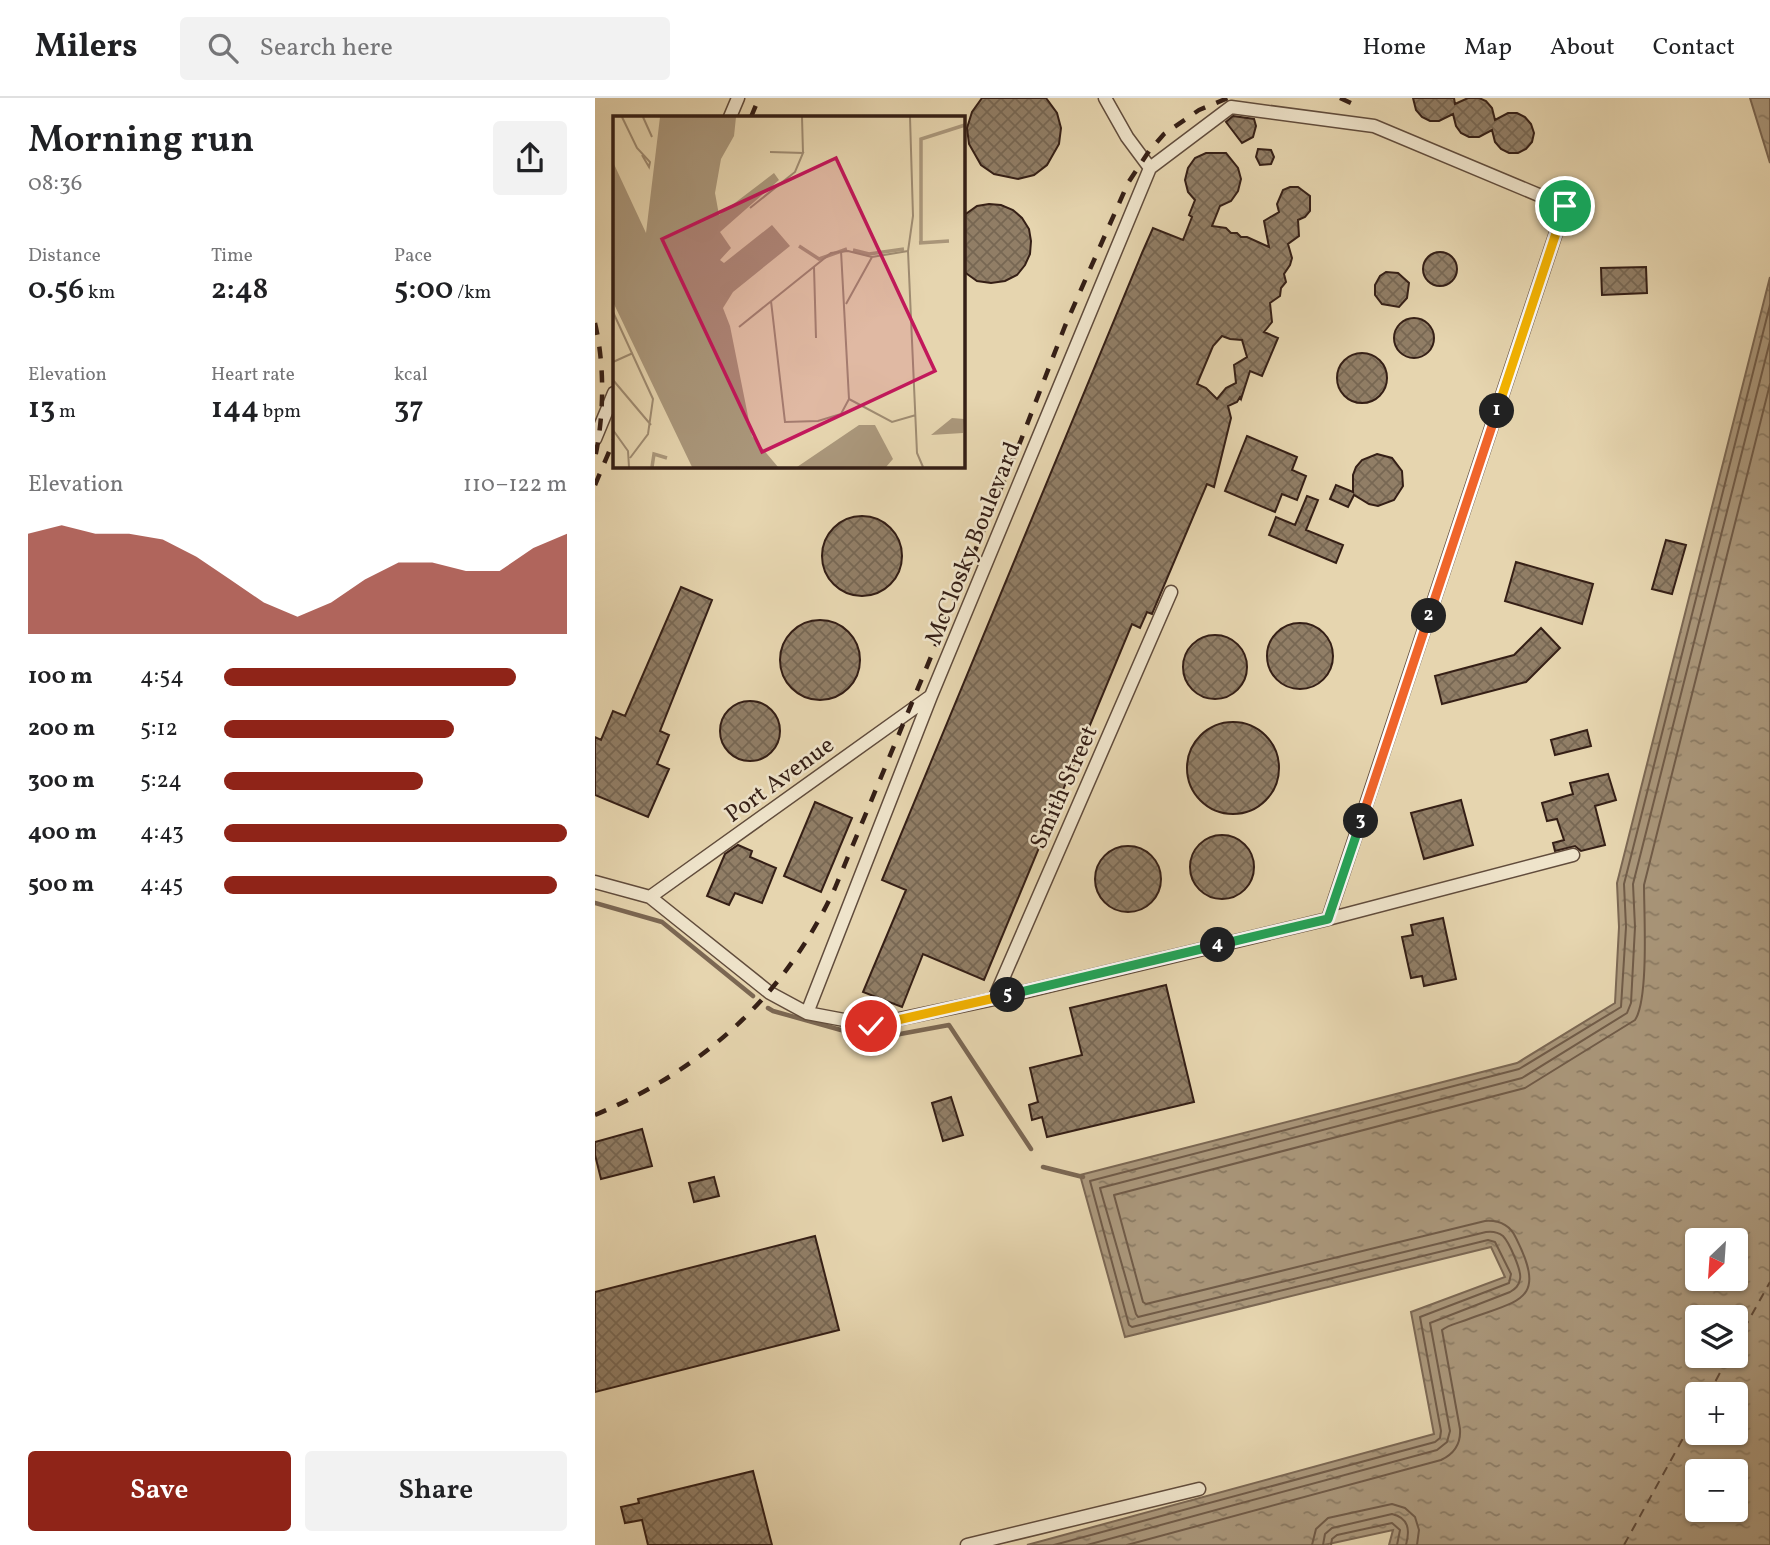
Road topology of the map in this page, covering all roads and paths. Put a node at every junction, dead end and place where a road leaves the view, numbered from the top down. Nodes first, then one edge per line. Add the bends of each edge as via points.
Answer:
1 (738, 98) edge
2 (1105, 98) edge
3 (730, 116) edge
4 (1150, 167) junction
5 (613, 395) edge
6 (595, 439) edge
7 (1171, 593) dead end
8 (931, 696) junction
9 (1573, 855) dead end
10 (595, 882) edge
11 (650, 897) junction
12 (1328, 919) junction
13 (994, 999) junction
14 (807, 1013) junction
15 (1199, 1489) dead end
16 (967, 1545) edge

1 - 3 street
2 - 4 street
4 - 8 street, McClosky Boulevard
4 - 12 street via 1231,107 1374,126 1565,206
5 - 6 street
7 - 13 street, Smith Street
8 - 11 street, Port Avenue
8 - 14 street, McClosky Boulevard
9 - 12 street
10 - 11 street
11 - 14 street via 769,993
12 - 13 street
13 - 14 street via 871,1026
15 - 16 street

